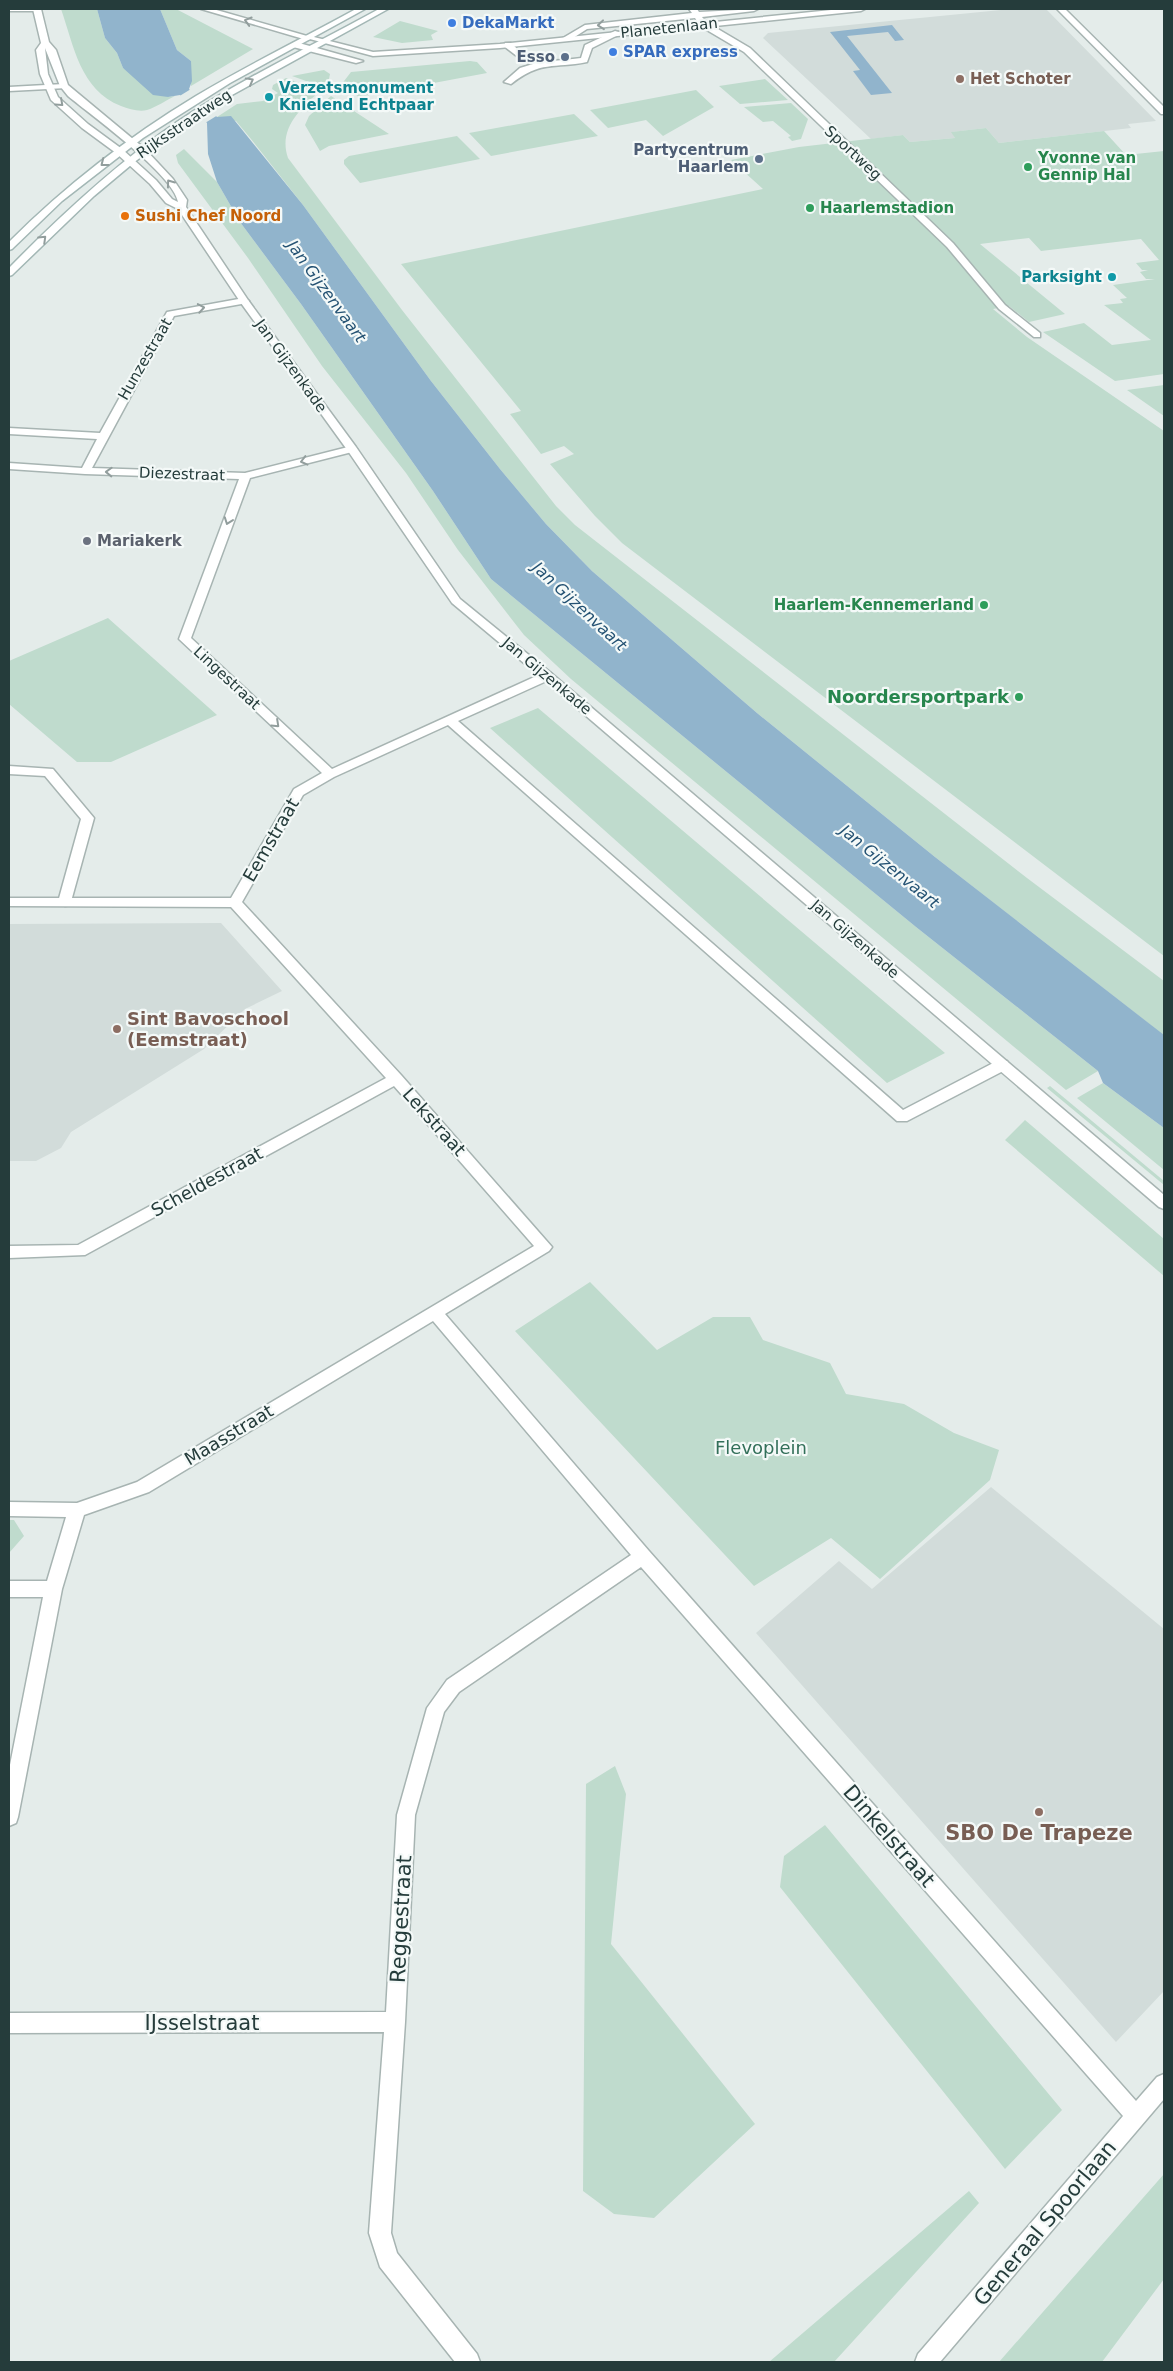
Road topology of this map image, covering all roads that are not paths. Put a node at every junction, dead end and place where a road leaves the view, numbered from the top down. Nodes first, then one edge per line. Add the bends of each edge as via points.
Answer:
1 (9, 9) edge
2 (37, 9) edge
3 (197, 9) edge
4 (205, 9) edge
5 (361, 9) edge
6 (384, 9) edge
7 (754, 9) edge
8 (861, 9) edge
9 (1062, 9) edge
10 (695, 12) edge
11 (703, 24) junction
12 (229, 26) dead end
13 (618, 33) junction
14 (310, 38) junction
15 (567, 38) junction
16 (280, 40) dead end
17 (325, 42) junction
18 (45, 43) junction
19 (296, 45) junction
20 (504, 45) junction
21 (311, 49) junction
22 (539, 65) junction
23 (508, 82) dead end
24 (64, 86) junction
25 (48, 87) junction
26 (9, 89) edge
27 (1163, 108) edge
28 (131, 143) junction
29 (119, 151) junction
30 (142, 151) junction
31 (130, 161) junction
32 (181, 207) junction
33 (9, 247) edge
34 (9, 273) edge
35 (244, 301) junction
36 (1037, 335) dead end
37 (9, 431) edge
38 (102, 436) junction
39 (352, 449) junction
40 (9, 466) edge
41 (85, 471) junction
42 (245, 476) junction
43 (547, 676) junction
44 (450, 720) junction
45 (9, 770) edge
46 (330, 774) junction
47 (9, 902) edge
48 (65, 902) junction
49 (235, 903) junction
50 (1002, 1065) junction
51 (396, 1079) junction
52 (1164, 1203) edge
53 (9, 1252) edge
54 (434, 1312) junction
55 (9, 1509) edge
56 (77, 1510) junction
57 (643, 1556) junction
58 (9, 1589) edge
59 (53, 1589) junction
60 (9, 1817) edge
61 (395, 2022) junction
62 (9, 2024) edge
63 (1164, 2084) edge
64 (1135, 2116) junction
65 (468, 2362) edge
66 (926, 2362) edge

1 - 2 street
2 - 18 street, Jan Gijzenkade
3 - 12 street
14 -> 4 street
5 - 14 street, Rijksstraatweg
6 - 17 street, Rijksstraatweg
7 - 10 street, Planetenlaan
8 - 11 street, Planetenlaan
9 - 27 street
10 - 11 street
10 -> 15 street, Planetenlaan via 585,26
11 - 13 street, Planetenlaan
11 - 36 street, Sportweg via 747,50 950,245 1002,307
13 - 15 street, Planetenlaan
13 - 22 street via 588,47 584,60
14 - 17 street, Planetenlaan
14 - 19 street, Rijksstraatweg
15 - 20 street, Planetenlaan
16 - 19 street
17 - 20 street, Planetenlaan via 373,54
17 - 21 street, Rijksstraatweg
18 - 24 street, Jan Gijzenkade via 52,50
18 - 25 street, Jan Gijzenkade via 40,50
19 - 21 street, Planetenlaan
19 - 28 street, Rijksstraatweg via 200,98
20 - 21 street, Planetenlaan via 477,51 370,61
20 - 22 street
30 -> 21 street, Rijksstraatweg via 208,106
22 - 23 street via 523,70
24 - 25 street
24 - 28 street, Jan Gijzenkade
25 - 26 street
25 -> 29 street, Jan Gijzenkade via 54,98 84,126
28 - 29 street, Rijksstraatweg
28 - 30 street, Jan Gijzenkade
29 - 31 street, Jan Gijzenkade
29 -> 33 street, Rijksstraatweg
30 - 31 street, Rijksstraatweg
32 -> 30 street, Jan Gijzenkade via 183,200 170,181
31 - 32 street, Jan Gijzenkade via 169,201
34 -> 31 street, Rijksstraatweg
32 - 35 street, Jan Gijzenkade
38 -> 35 street, Hunzestraat via 170,314
35 - 39 street, Jan Gijzenkade
37 - 38 street
38 - 41 street, Hunzestraat
39 -> 42 street, Diezestraat
39 - 43 street, Jan Gijzenkade via 456,601
40 - 41 street, Diezestraat
42 -> 41 street, Diezestraat
42 -> 46 street, Lingestraat via 185,639
43 - 44 street, Eemstraat
43 - 50 street, Jan Gijzenkade
44 - 46 street, Eemstraat
44 - 50 street via 902,1117
45 - 48 street via 49,772 88,818
46 - 49 street, Eemstraat via 298,792
47 - 48 street
48 - 49 street
49 - 51 street, Lekstraat
50 - 52 street, Jan Gijzenkade
51 - 53 street, Scheldestraat via 80,1251
51 - 54 street, Lekstraat via 544,1247
54 - 56 street, Maasstraat via 143,1486
54 - 57 street
55 - 56 street, Maasstraat
56 - 59 street
57 - 61 street, Reggestraat via 452,1686 436,1708 406,1815
57 - 64 street, Dinkelstraat
58 - 59 street
59 - 60 street
61 - 62 street, IJsselstraat
61 - 65 street, Reggestraat via 380,2233 388,2259
63 - 64 street, Generaal Spoorlaan
64 - 66 street, Generaal Spoorlaan

